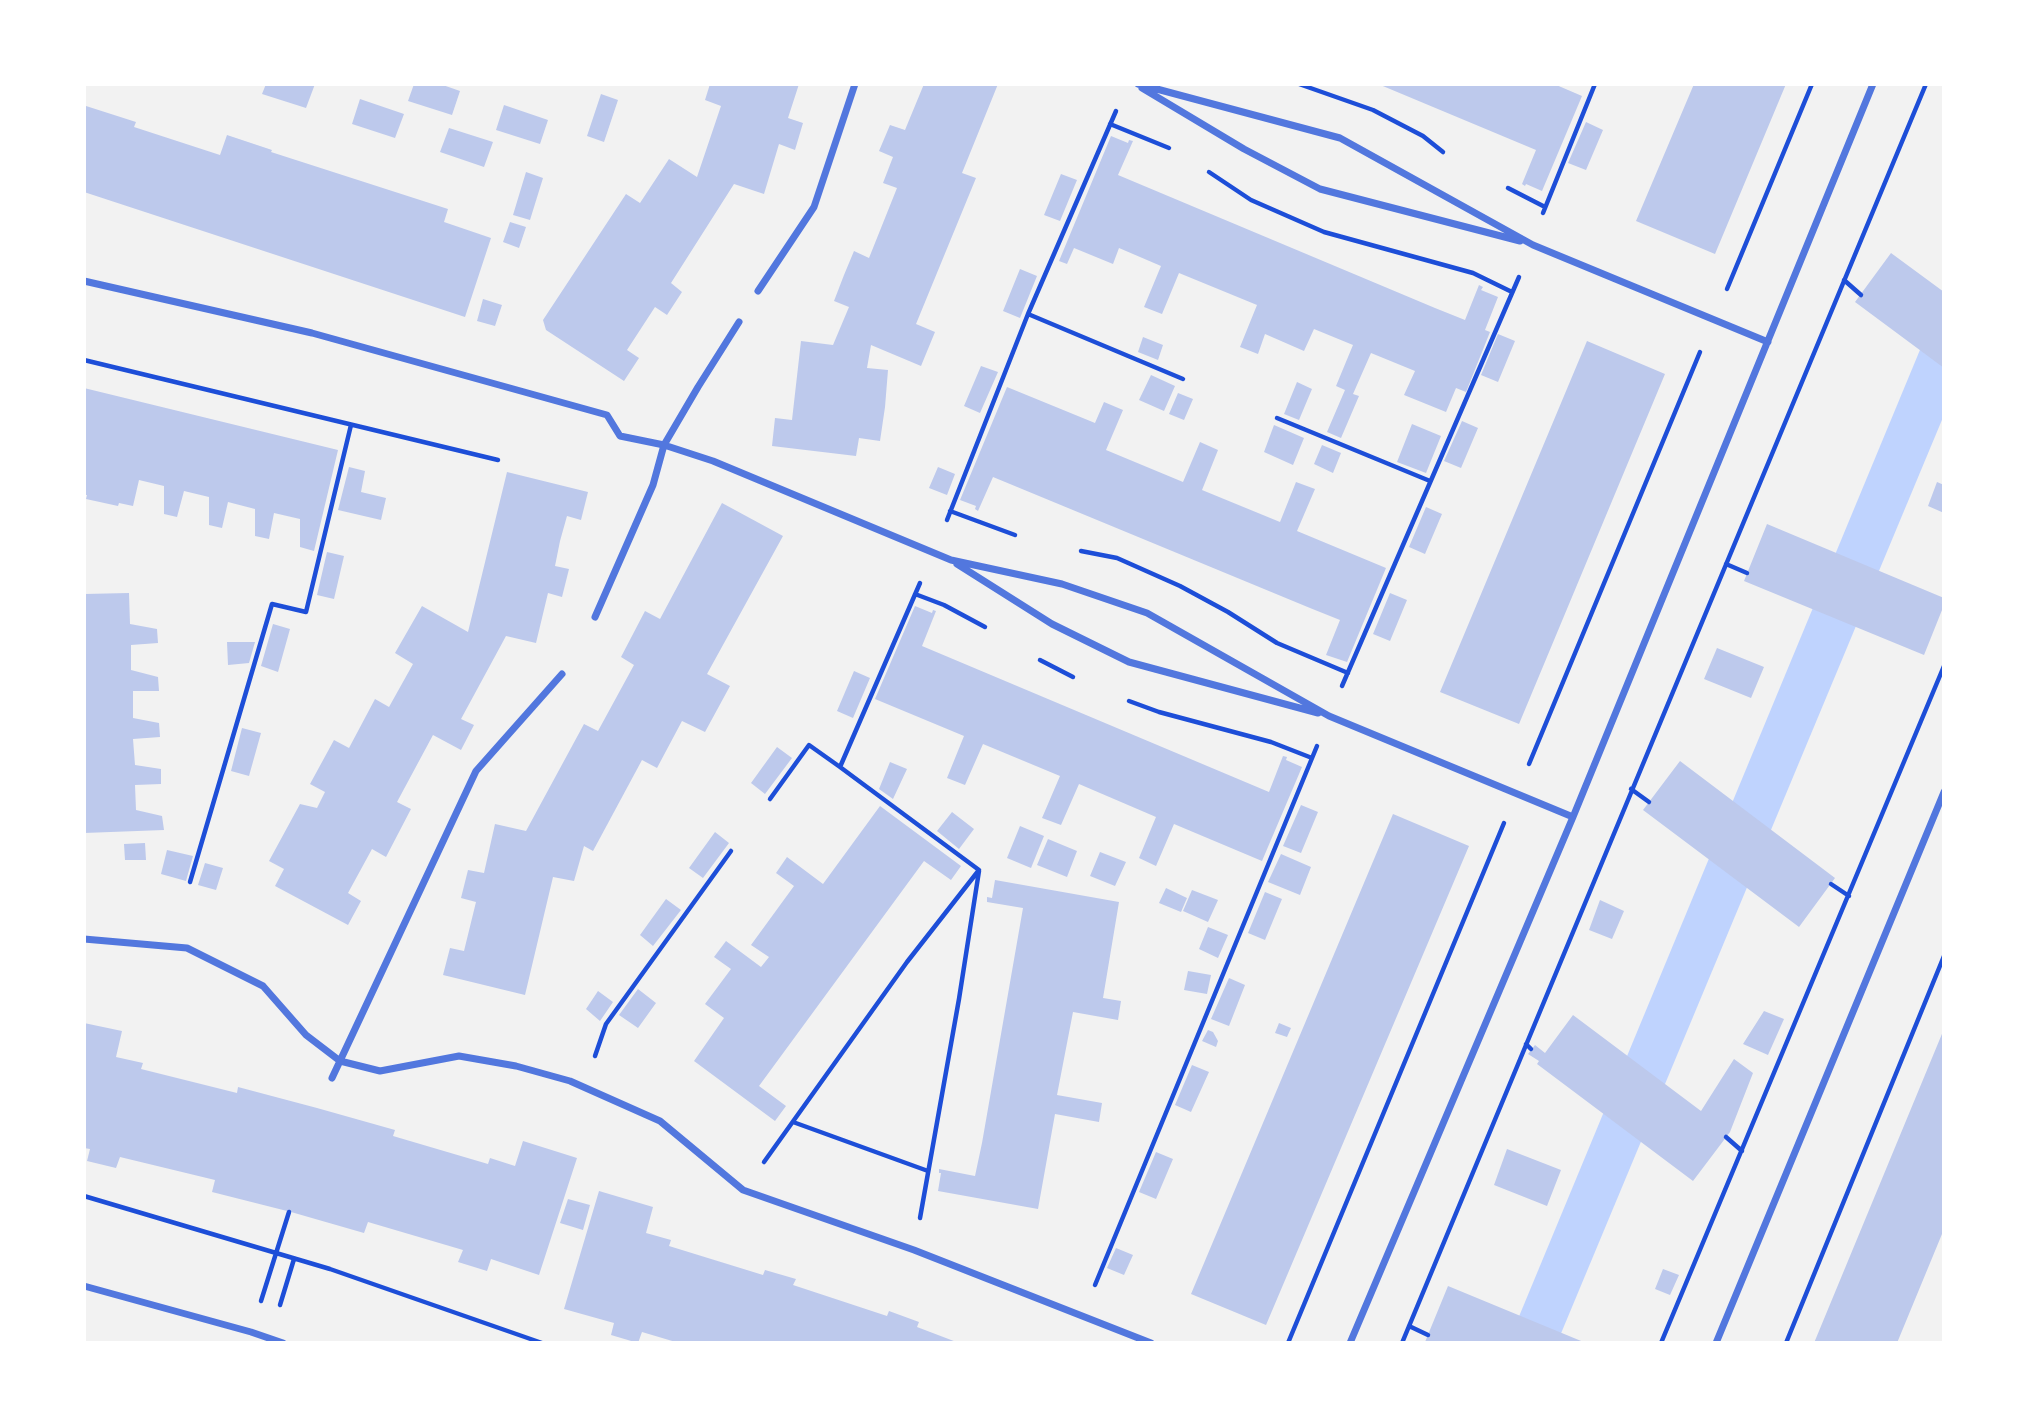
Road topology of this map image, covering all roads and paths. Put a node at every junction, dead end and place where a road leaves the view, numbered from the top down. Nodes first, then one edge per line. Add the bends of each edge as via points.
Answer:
1 (855, 84) edge
2 (1137, 84) edge
3 (1812, 84) edge
4 (1873, 84) edge
5 (1926, 84) edge
6 (1119, 103) dead end
7 (1533, 244) junction
8 (1844, 280) junction
9 (84, 281) edge
10 (758, 291) dead end
11 (1861, 295) dead end
12 (1028, 314) junction
13 (1714, 320) junction
14 (739, 322) dead end
15 (1768, 342) junction
16 (84, 360) edge
17 (1183, 379) dead end
18 (1277, 418) dead end
19 (351, 425) junction
20 (664, 445) junction
21 (498, 460) dead end
22 (1430, 481) dead end
23 (933, 553) junction
24 (951, 560) junction
25 (1726, 564) junction
26 (1747, 573) dead end
27 (595, 617) dead end
28 (1944, 666) edge
29 (562, 674) dead end
30 (1329, 716) junction
31 (840, 767) junction
32 (1632, 789) junction
33 (1944, 792) edge
34 (1517, 793) junction
35 (770, 799) dead end
36 (1648, 802) dead end
37 (1573, 817) junction
38 (731, 851) dead end
39 (979, 870) junction
40 (190, 882) dead end
41 (1831, 884) dead end
42 (1849, 896) junction
43 (84, 939) edge
44 (1944, 956) edge
45 (1526, 1044) junction
46 (1531, 1049) dead end
47 (340, 1060) junction
48 (332, 1078) dead end
49 (584, 1087) junction
50 (793, 1122) junction
51 (1726, 1137) dead end
52 (1742, 1151) junction
53 (928, 1171) junction
54 (743, 1191) junction
55 (84, 1196) edge
56 (289, 1212) dead end
57 (914, 1250) junction
58 (276, 1254) junction
59 (294, 1259) junction
60 (84, 1286) edge
61 (1409, 1326) junction
62 (251, 1332) junction
63 (1428, 1335) dead end
64 (270, 1339) junction
65 (283, 1343) edge
66 (542, 1343) edge
67 (1151, 1343) edge
68 (1288, 1343) edge
69 (1350, 1343) edge
70 (1402, 1343) edge
71 (1661, 1343) edge
72 (1716, 1343) edge
73 (1786, 1343) edge

1 - 10 street via 814,207
2 - 7 street via 1340,138
2 - 7 street via 1320,189
3 - 13 path
4 - 15 street
5 - 8 path
6 - 12 path
7 - 13 street
8 - 11 path
8 - 25 path
9 - 20 street via 312,333 607,415 620,436
12 - 17 path
12 - 23 path
13 - 15 street
13 - 34 path
14 - 20 street
15 - 37 street
16 - 19 path
18 - 22 path
19 - 21 path
19 - 40 path via 306,612 272,604
20 - 23 street
20 - 27 street via 653,485
23 - 24 street
23 - 31 path
24 - 30 street via 1062,584 1147,613
24 - 30 street via 1052,624 1129,662
25 - 26 path
25 - 32 path
28 - 42 path
29 - 47 street via 476,771
30 - 34 street
31 - 35 path via 809,745
31 - 39 path
32 - 36 path
32 - 45 path
33 - 72 street
34 - 37 street
34 - 68 path
37 - 69 street
38 - 49 path via 606,1024
39 - 50 path
39 - 53 path
41 - 42 path
42 - 52 path
43 - 47 street via 187,948 263,986 306,1035
44 - 73 path
45 - 46 path
45 - 61 path
47 - 48 street
47 - 49 street via 380,1071 459,1056 516,1066
49 - 54 street via 660,1121
50 - 53 path
50 - 54 path
51 - 52 path
52 - 71 path
53 - 57 path
54 - 57 street
55 - 58 path
56 - 58 path
57 - 67 street
58 - 59 path
58 - 62 path
59 - 64 path
59 - 66 path
60 - 62 street
61 - 63 path
61 - 70 path
62 - 64 street
64 - 65 street

